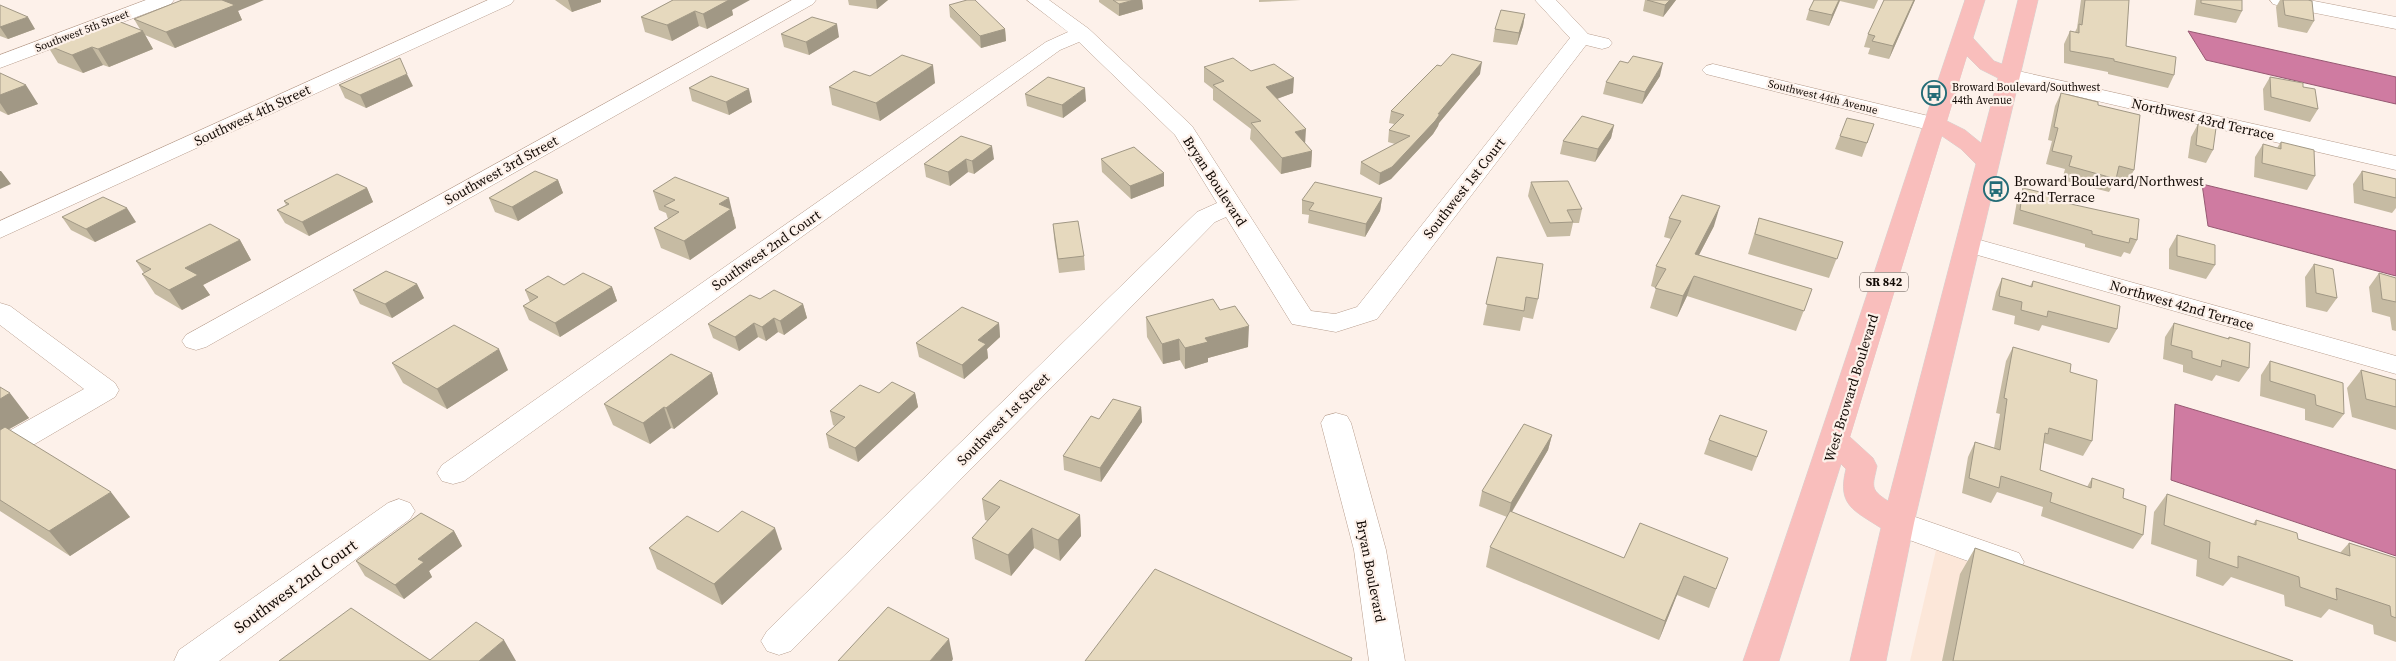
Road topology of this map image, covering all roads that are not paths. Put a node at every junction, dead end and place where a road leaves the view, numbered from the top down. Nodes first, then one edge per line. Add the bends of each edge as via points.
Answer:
1 (164, 0) edge
2 (504, 0) edge
3 (806, 0) edge
4 (1037, 0) edge
5 (1545, 0) edge
6 (1975, 0) edge
7 (2028, 0) edge
8 (2280, 0) edge
9 (2396, 23) edge
10 (1082, 33) junction
11 (1962, 39) junction
12 (0, 62) edge
13 (1713, 70) dead end
14 (2010, 75) junction
15 (1933, 124) junction
16 (2396, 163) edge
17 (1988, 164) junction
18 (1232, 206) junction
19 (0, 230) edge
20 (1969, 245) junction
21 (0, 312) edge
22 (1336, 323) joint
23 (196, 341) dead end
24 (2396, 365) edge
25 (1336, 423) dead end
26 (1835, 440) junction
27 (0, 450) edge
28 (453, 473) dead end
29 (399, 511) dead end
30 (1898, 523) junction
31 (2033, 572) edge
32 (779, 641) dead end
33 (192, 661) edge
34 (1387, 661) edge
35 (1760, 661) edge
36 (1868, 661) edge

1 - 12 street, Southwest 5th Street
2 - 19 street, Southwest 4th Street
3 - 23 street, Southwest 3rd Street
4 - 10 street, Bryan Boulevard
5 - 22 street, Southwest 1st Court via 1591,40 1367,313
6 - 11 main road, West Broward Boulevard / SR 842
7 - 14 main road
8 - 9 street
10 - 18 street, Bryan Boulevard via 1184,132
10 - 28 street, Southwest 2nd Court via 1052,46
11 - 14 main road via 1987,65
11 - 15 main road, West Broward Boulevard / SR 842
13 - 15 street, Southwest 44th Avenue
14 - 16 street, Northwest 43rd Terrace
14 - 17 main road
15 - 17 main road via 1968,141
15 - 26 main road, West Broward Boulevard / SR 842
17 - 20 main road
18 - 22 street, Bryan Boulevard via 1302,318
18 - 32 street, Southwest 1st Street via 1206,217
20 - 24 street, Northwest 42nd Terrace
20 - 30 main road
21 - 27 street via 105,390
25 - 34 street, Bryan Boulevard via 1370,550
26 - 30 main road via 1862,466 1857,487 1863,501
26 - 35 main road, West Broward Boulevard / SR 842
29 - 33 street, Southwest 2nd Court
30 - 31 street
30 - 36 main road

